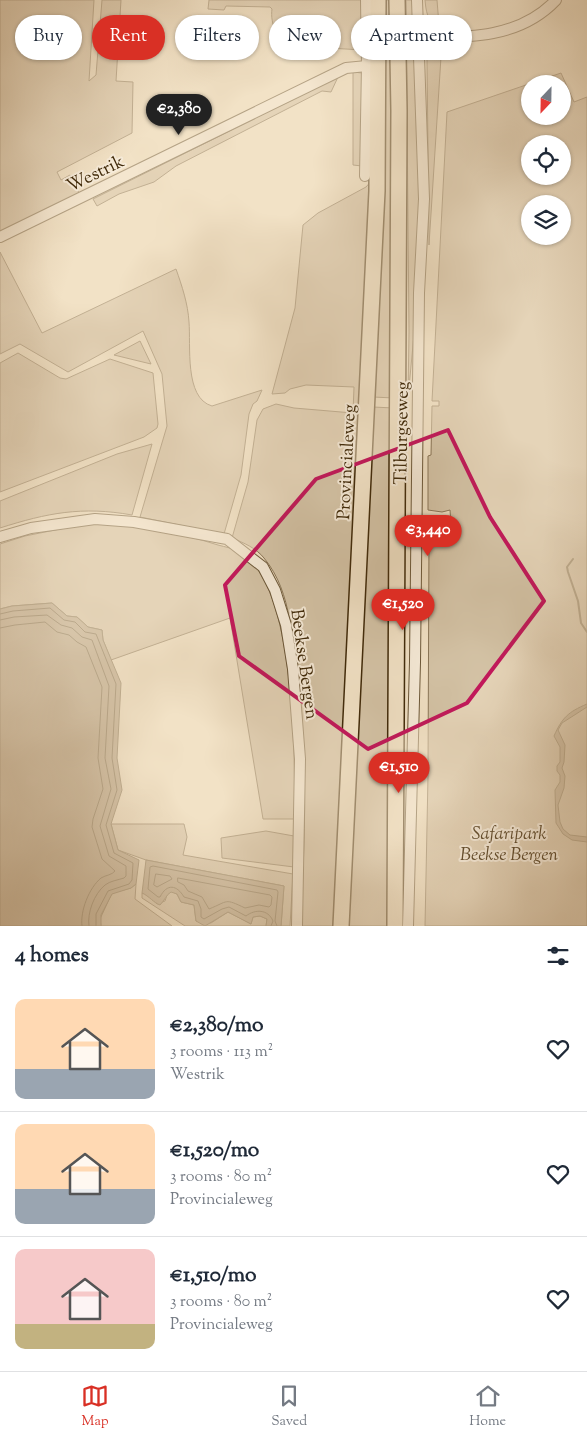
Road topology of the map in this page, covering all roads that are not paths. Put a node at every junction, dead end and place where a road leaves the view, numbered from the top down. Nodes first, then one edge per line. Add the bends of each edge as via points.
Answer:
1 (366, 0) edge
2 (378, 0) edge
3 (397, 0) edge
4 (417, 0) edge
5 (556, 0) edge
6 (418, 15) edge
7 (472, 35) edge
8 (421, 60) edge
9 (367, 66) junction
10 (365, 176) dead end
11 (0, 237) edge
12 (0, 537) edge
13 (297, 926) edge
14 (341, 926) edge
15 (394, 926) edge
16 (408, 926) edge

1 - 9 street
2 - 14 highway, Provincialeweg via 377,200
3 - 15 highway
4 - 6 street, Tilburgseweg
5 - 7 street via 518,26 492,34
8 - 16 street, Tilburgseweg via 424,199 419,293
9 - 10 street
9 - 11 street, Westrik via 346,68
12 - 13 street, Beekse Bergen via 32,528 95,518 134,522 227,540 263,567 275,590 286,625 293,669 300,759

